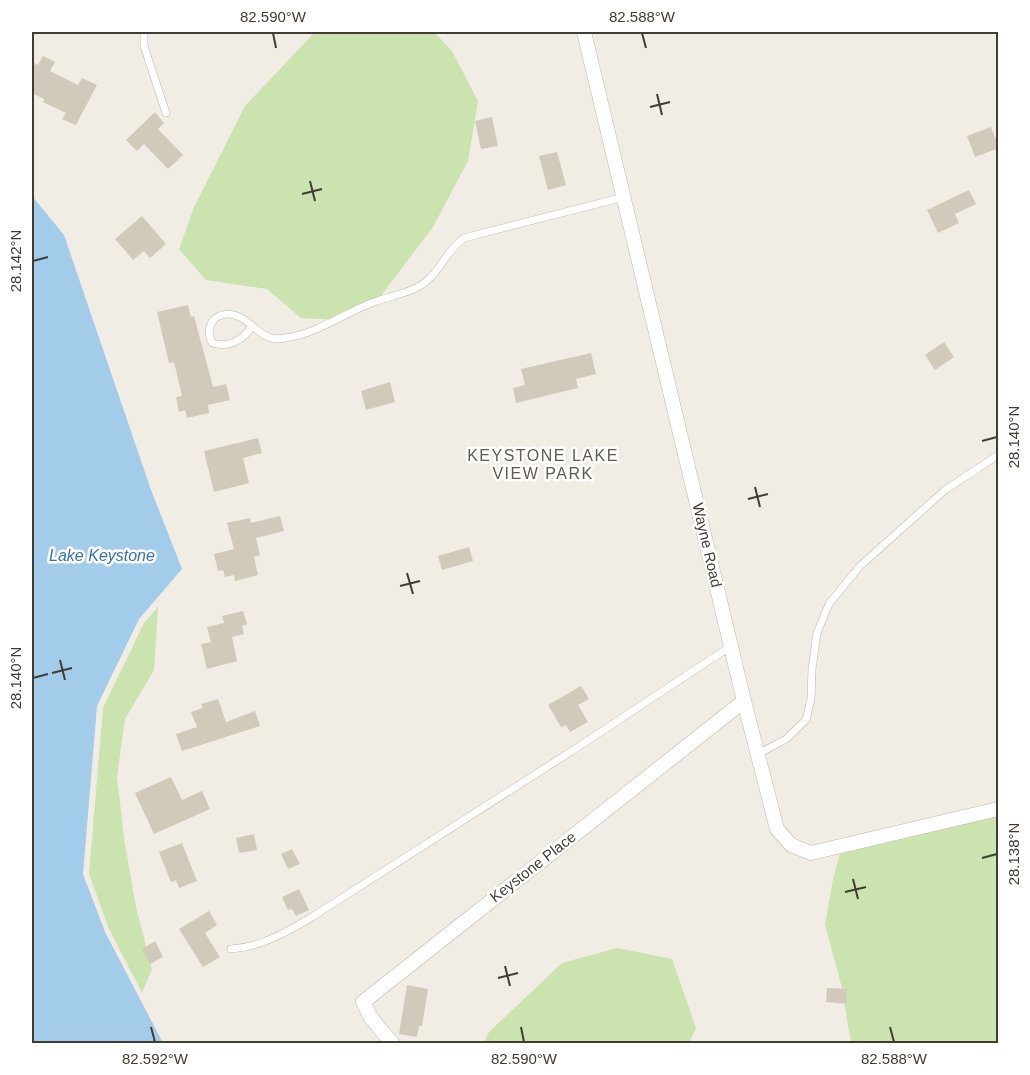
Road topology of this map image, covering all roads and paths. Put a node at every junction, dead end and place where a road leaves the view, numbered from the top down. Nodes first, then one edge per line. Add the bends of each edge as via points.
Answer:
1 (144, 32) edge
2 (584, 32) edge
3 (166, 113) dead end
4 (624, 197) junction
5 (252, 326) junction
6 (999, 455) edge
7 (731, 646) junction
8 (744, 701) junction
9 (758, 754) junction
10 (999, 809) edge
11 (231, 949) dead end
12 (393, 1044) edge

1 - 3 lane via 144,46
2 - 4 street, Wayne Road
4 - 5 lane via 464,238 417,287 375,301 314,330 272,339
4 - 7 street, Wayne Road
5 - 5 lane via 245,336 222,346 212,343 208,334 214,320 224,315 236,315
6 - 9 lane via 945,490 860,566 829,604 817,633 806,720 786,740
7 - 8 street, Wayne Road
7 - 11 lane via 312,918 263,942
8 - 9 street, Wayne Road
8 - 12 street, Keystone Place via 363,1002
9 - 10 street, Wayne Road via 777,829 791,846 811,853

